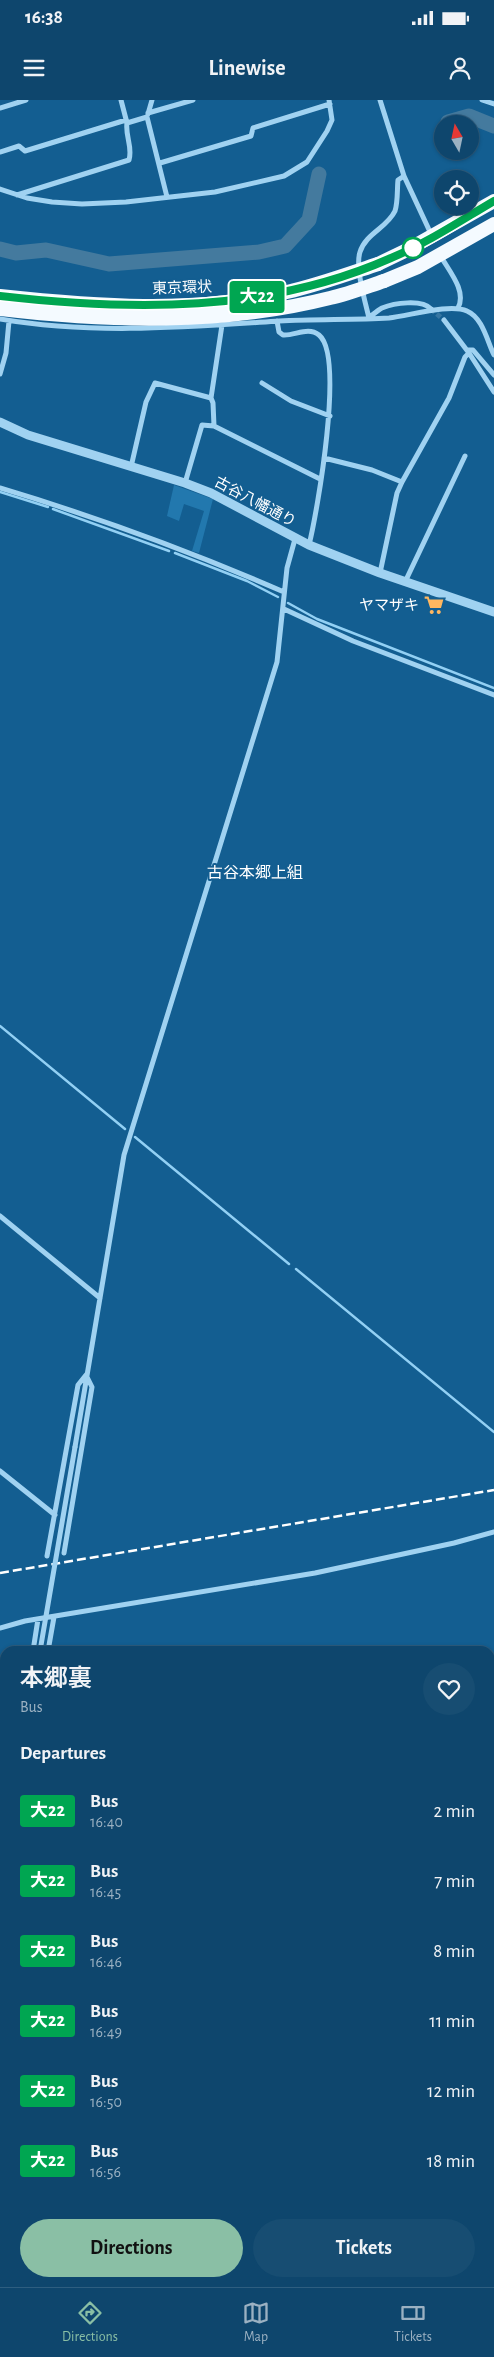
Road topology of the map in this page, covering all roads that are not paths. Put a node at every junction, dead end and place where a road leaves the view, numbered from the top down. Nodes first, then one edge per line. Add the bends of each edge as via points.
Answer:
1 (26, 100) edge
2 (120, 100) edge
3 (152, 100) edge
4 (193, 100) edge
5 (380, 100) edge
6 (482, 100) edge
7 (330, 102) edge
8 (494, 104) edge
9 (0, 108) edge
10 (147, 115) junction
11 (127, 121) junction
12 (0, 152) edge
13 (160, 163) junction
14 (404, 176) junction
15 (0, 189) edge
16 (16, 195) junction
17 (167, 197) junction
18 (494, 201) edge
19 (494, 224) edge
20 (432, 237) junction
21 (440, 255) junction
22 (0, 296) edge
23 (458, 308) junction
24 (0, 309) edge
25 (431, 309) tunnel mouth
26 (369, 318) junction
27 (0, 319) edge
28 (444, 320) tunnel mouth
29 (9, 321) junction
30 (277, 321) junction
31 (222, 325) junction
32 (468, 352) junction
33 (494, 355) edge
34 (0, 374) edge
35 (494, 375) edge
36 (262, 384) dead end
37 (494, 392) edge
38 (211, 398) junction
39 (330, 416) junction
40 (0, 422) edge
41 (214, 426) junction
42 (465, 456) dead end
43 (324, 458) junction
44 (131, 467) junction
45 (320, 479) junction
46 (185, 482) junction
47 (402, 482) junction
48 (0, 488) edge
49 (295, 539) junction
50 (309, 546) junction
51 (380, 573) junction
52 (405, 582) junction
53 (284, 592) junction
54 (284, 609) junction
55 (494, 612) edge
56 (494, 694) edge
57 (0, 1216) edge
58 (100, 1298) junction
59 (86, 1375) junction
60 (0, 1471) edge
61 (55, 1515) junction
62 (494, 1532) edge
63 (64, 1553) dead end
64 (47, 1556) dead end
65 (54, 1616) junction
66 (38, 1619) junction
67 (0, 1628) edge
68 (34, 1646) edge
69 (41, 1646) edge
70 (49, 1646) edge

1 - 9 street
2 - 11 street
3 - 10 street
4 - 10 street
5 - 14 street
6 - 8 street
7 - 13 street via 254,128 251,136
7 - 17 street via 332,120 322,139 307,162 284,176 215,192
10 - 11 street
10 - 13 street
11 - 12 street via 26,151 19,146
11 - 16 street via 125,133 132,152 129,160
13 - 17 street
14 - 20 street
14 - 26 street via 398,180 395,210 387,222 372,233 359,253
15 - 16 street
16 - 17 street via 82,204
18 - 20 highway, 東京環状
19 - 21 highway, 東京環状
20 - 22 highway, 東京環状, bridge via 378,264 323,283 285,293 198,305 69,304
21 - 23 street via 460,291 462,300
21 - 24 highway, 東京環状, bridge via 384,281 331,298 239,314 128,318
23 - 26 street
23 - 33 street via 475,316
25 - 26 street via 425,303 417,302 382,308
26 - 30 street
27 - 29 street
28 - 32 street
29 - 31 street via 96,328
29 - 34 street
30 - 31 street
30 - 39 street via 278,330 283,335 311,332 324,341 330,374
31 - 38 street
32 - 35 street via 477,352
32 - 37 street
32 - 47 street via 441,414
36 - 39 street via 291,401
38 - 41 street
38 - 44 street via 155,383 146,402
39 - 43 street
40 - 44 street, 古谷八幡通り via 28,435
41 - 45 street
41 - 46 street via 202,425
42 - 52 street
43 - 45 street
43 - 47 street via 372,470
44 - 46 street, 古谷八幡通り
45 - 50 street
46 - 49 street, 古谷八幡通り via 218,496
47 - 51 street
48 - 53 street via 173,545
49 - 50 street, 古谷八幡通り
49 - 53 street via 286,568
50 - 51 street, 古谷八幡通り
51 - 52 street, 古谷八幡通り
52 - 55 street, 古谷八幡通り
53 - 54 street
54 - 56 street via 353,641
54 - 58 street via 277,662 124,1155
57 - 58 street
58 - 59 street
59 - 61 street via 78,1385
59 - 63 street via 92,1387
59 - 69 street, bridge
60 - 61 street
61 - 64 street
62 - 65 street via 316,1573
65 - 66 street
65 - 70 street
66 - 67 street
66 - 68 street

